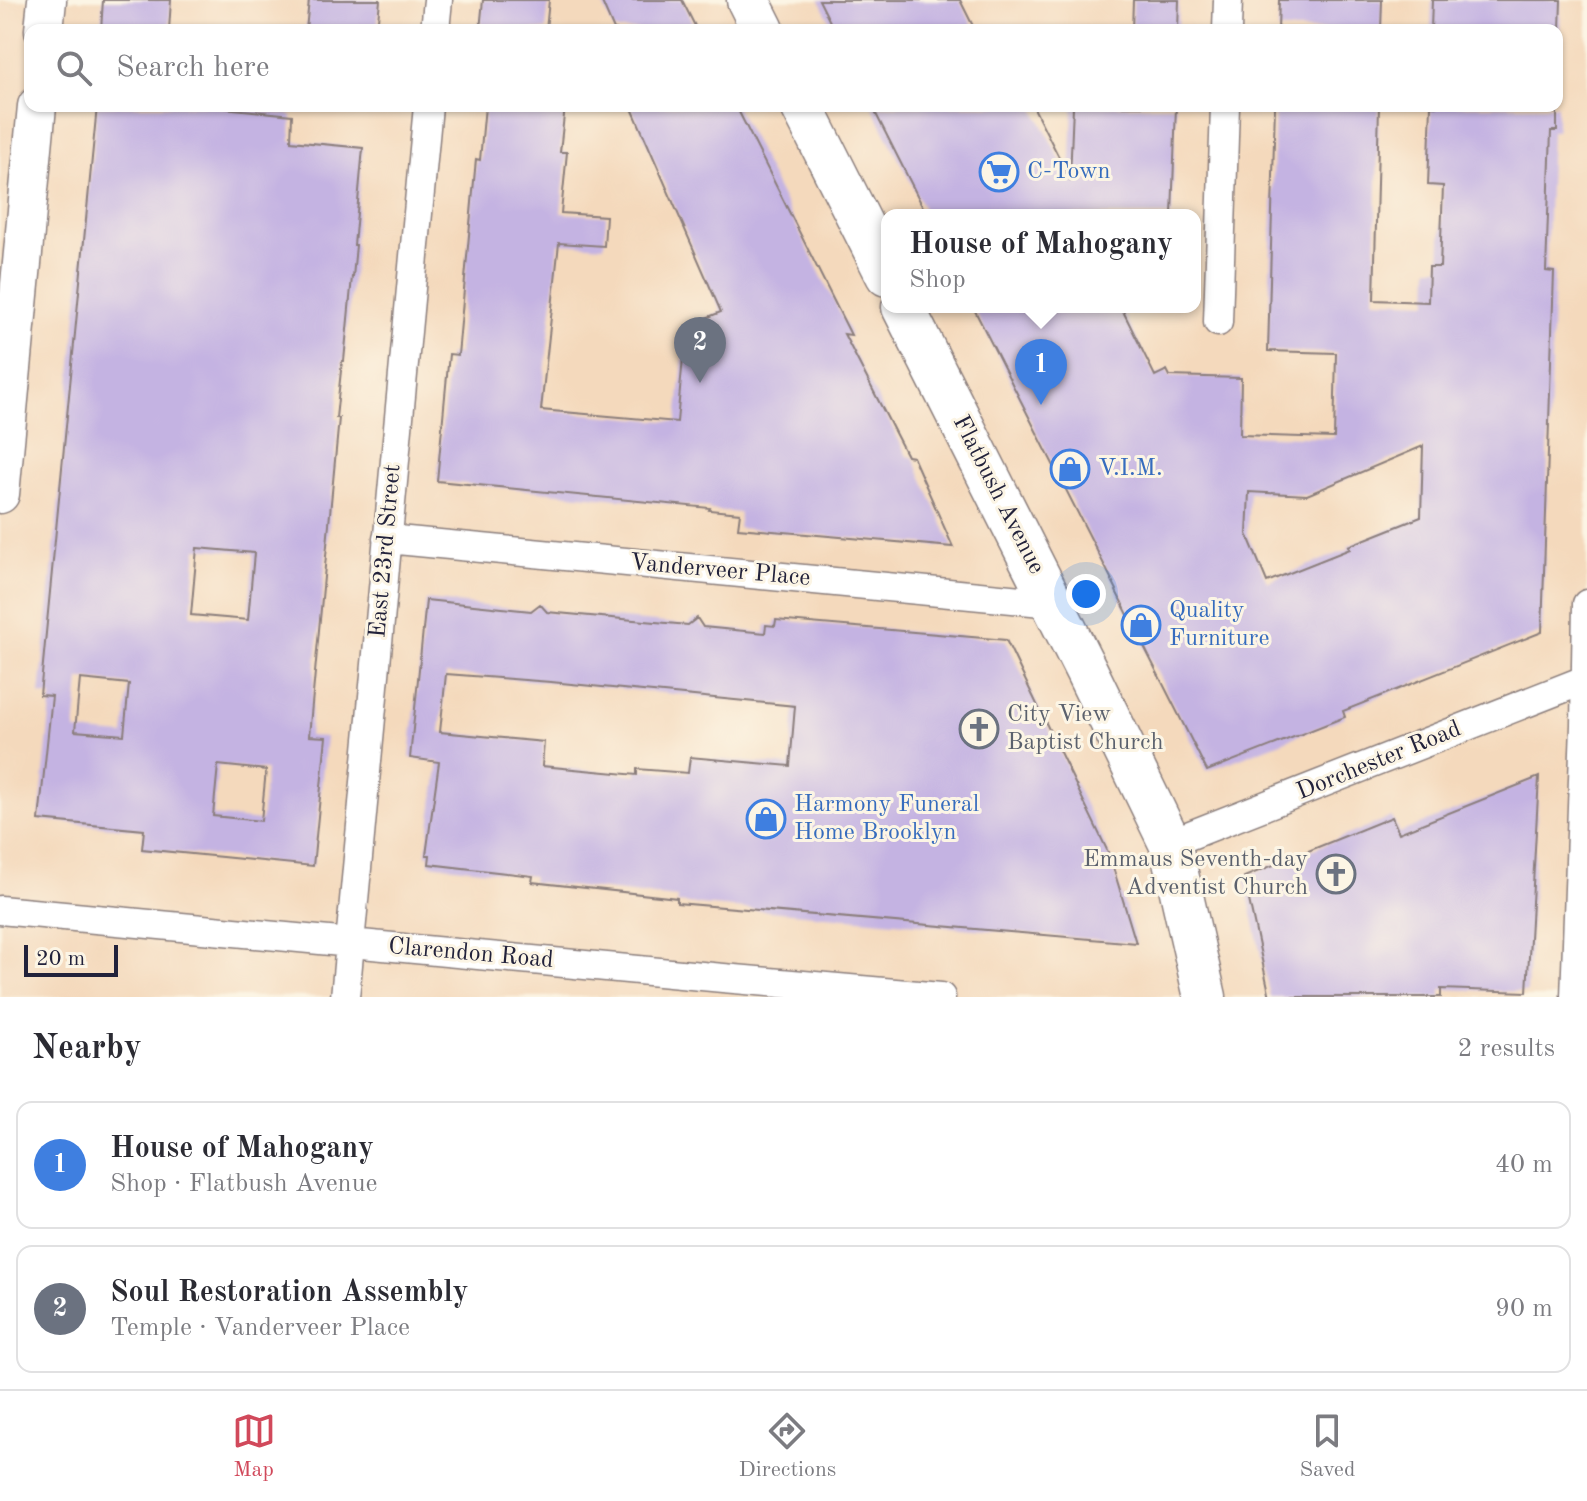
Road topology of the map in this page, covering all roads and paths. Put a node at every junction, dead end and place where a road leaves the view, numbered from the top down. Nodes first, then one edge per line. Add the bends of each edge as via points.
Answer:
1 (47, 0) edge
2 (438, 0) edge
3 (748, 0) edge
4 (1228, 0) edge
5 (45, 24) edge
6 (436, 24) edge
7 (760, 24) edge
8 (1227, 24) edge
9 (36, 112) edge
10 (427, 112) edge
11 (805, 112) edge
12 (1225, 112) edge
13 (881, 263) edge
14 (906, 313) edge
15 (1218, 322) dead end
16 (0, 494) edge
17 (387, 539) junction
18 (1053, 603) junction
19 (1587, 604) edge
20 (1586, 679) edge
21 (1170, 843) junction
22 (0, 910) edge
23 (350, 942) junction
24 (722, 988) edge
25 (345, 997) edge
26 (941, 997) edge
27 (1205, 997) edge
28 (1575, 997) edge

1 - 5 street
2 - 6 street
3 - 7 main road
4 - 8 street
9 - 16 street
10 - 17 street, East 23rd Street
11 - 13 main road
12 - 15 street
14 - 18 main road, Flatbush Avenue
17 - 18 street, Vanderveer Place
17 - 23 street, East 23rd Street
18 - 21 main road, Flatbush Avenue
19 - 20 street
20 - 21 street, Dorchester Road
20 - 28 street
21 - 27 main road, Flatbush Avenue
22 - 23 street, Clarendon Road
23 - 24 street, Clarendon Road
23 - 25 street, East 23rd Street
24 - 26 street, Clarendon Road

